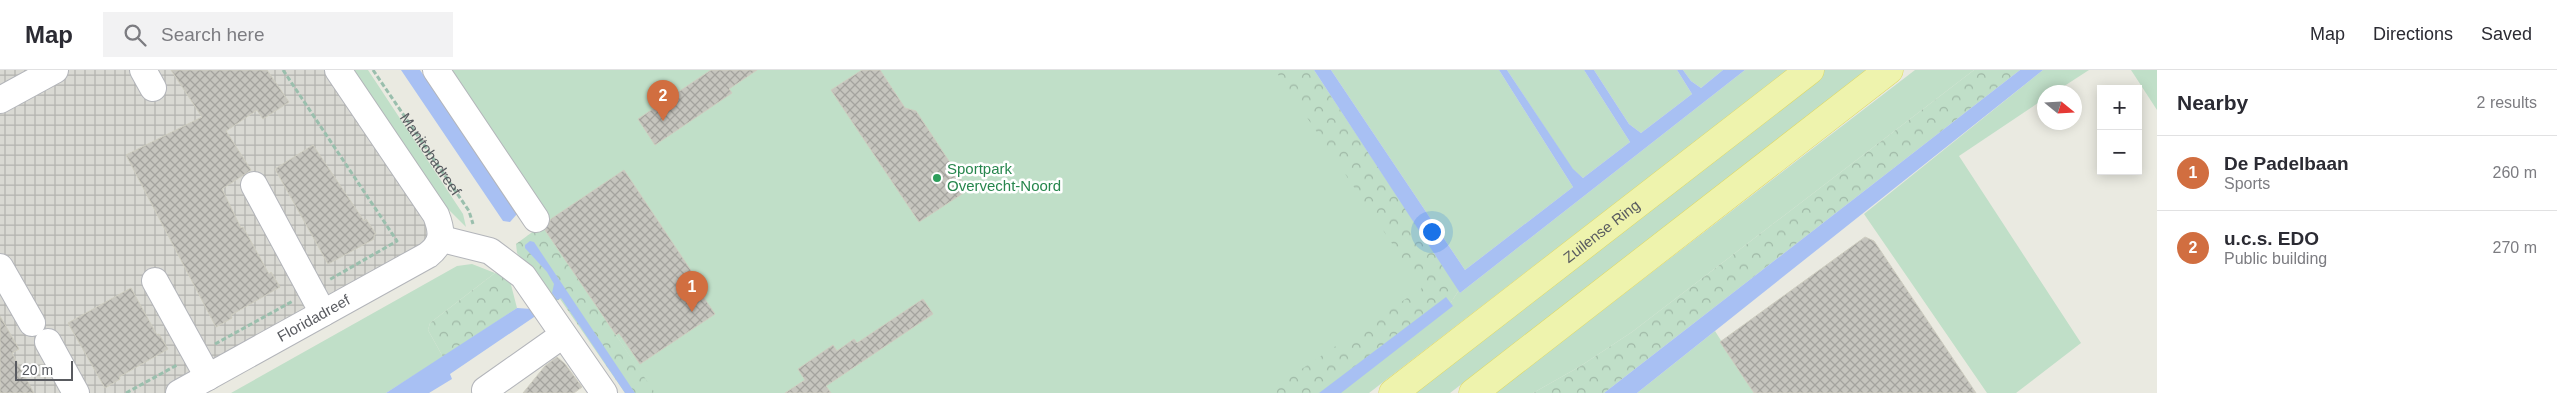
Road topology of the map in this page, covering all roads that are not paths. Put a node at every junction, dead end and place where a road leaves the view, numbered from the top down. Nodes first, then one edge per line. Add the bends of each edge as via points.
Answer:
1 (55, 70) edge
2 (338, 70) edge
3 (436, 70) edge
4 (1810, 70) edge
5 (1889, 70) edge
6 (0, 100) edge
7 (254, 184) dead end
8 (536, 219) dead end
9 (442, 239) junction
10 (0, 267) edge
11 (155, 281) dead end
12 (323, 313) junction
13 (564, 335) junction
14 (195, 387) edge
15 (485, 390) dead end
16 (76, 393) edge
17 (604, 393) edge
18 (1393, 393) edge
19 (1473, 393) edge

1 - 6 street
2 - 9 street, Manitobadreef via 436,215
3 - 8 street
4 - 18 main road, Zuilense Ring
5 - 19 main road
7 - 12 street
9 - 12 street, Floridadreef via 428,255
9 - 13 street via 490,251 523,276
10 - 16 street
11 - 14 street
12 - 14 street, Floridadreef
13 - 15 street
13 - 17 street

